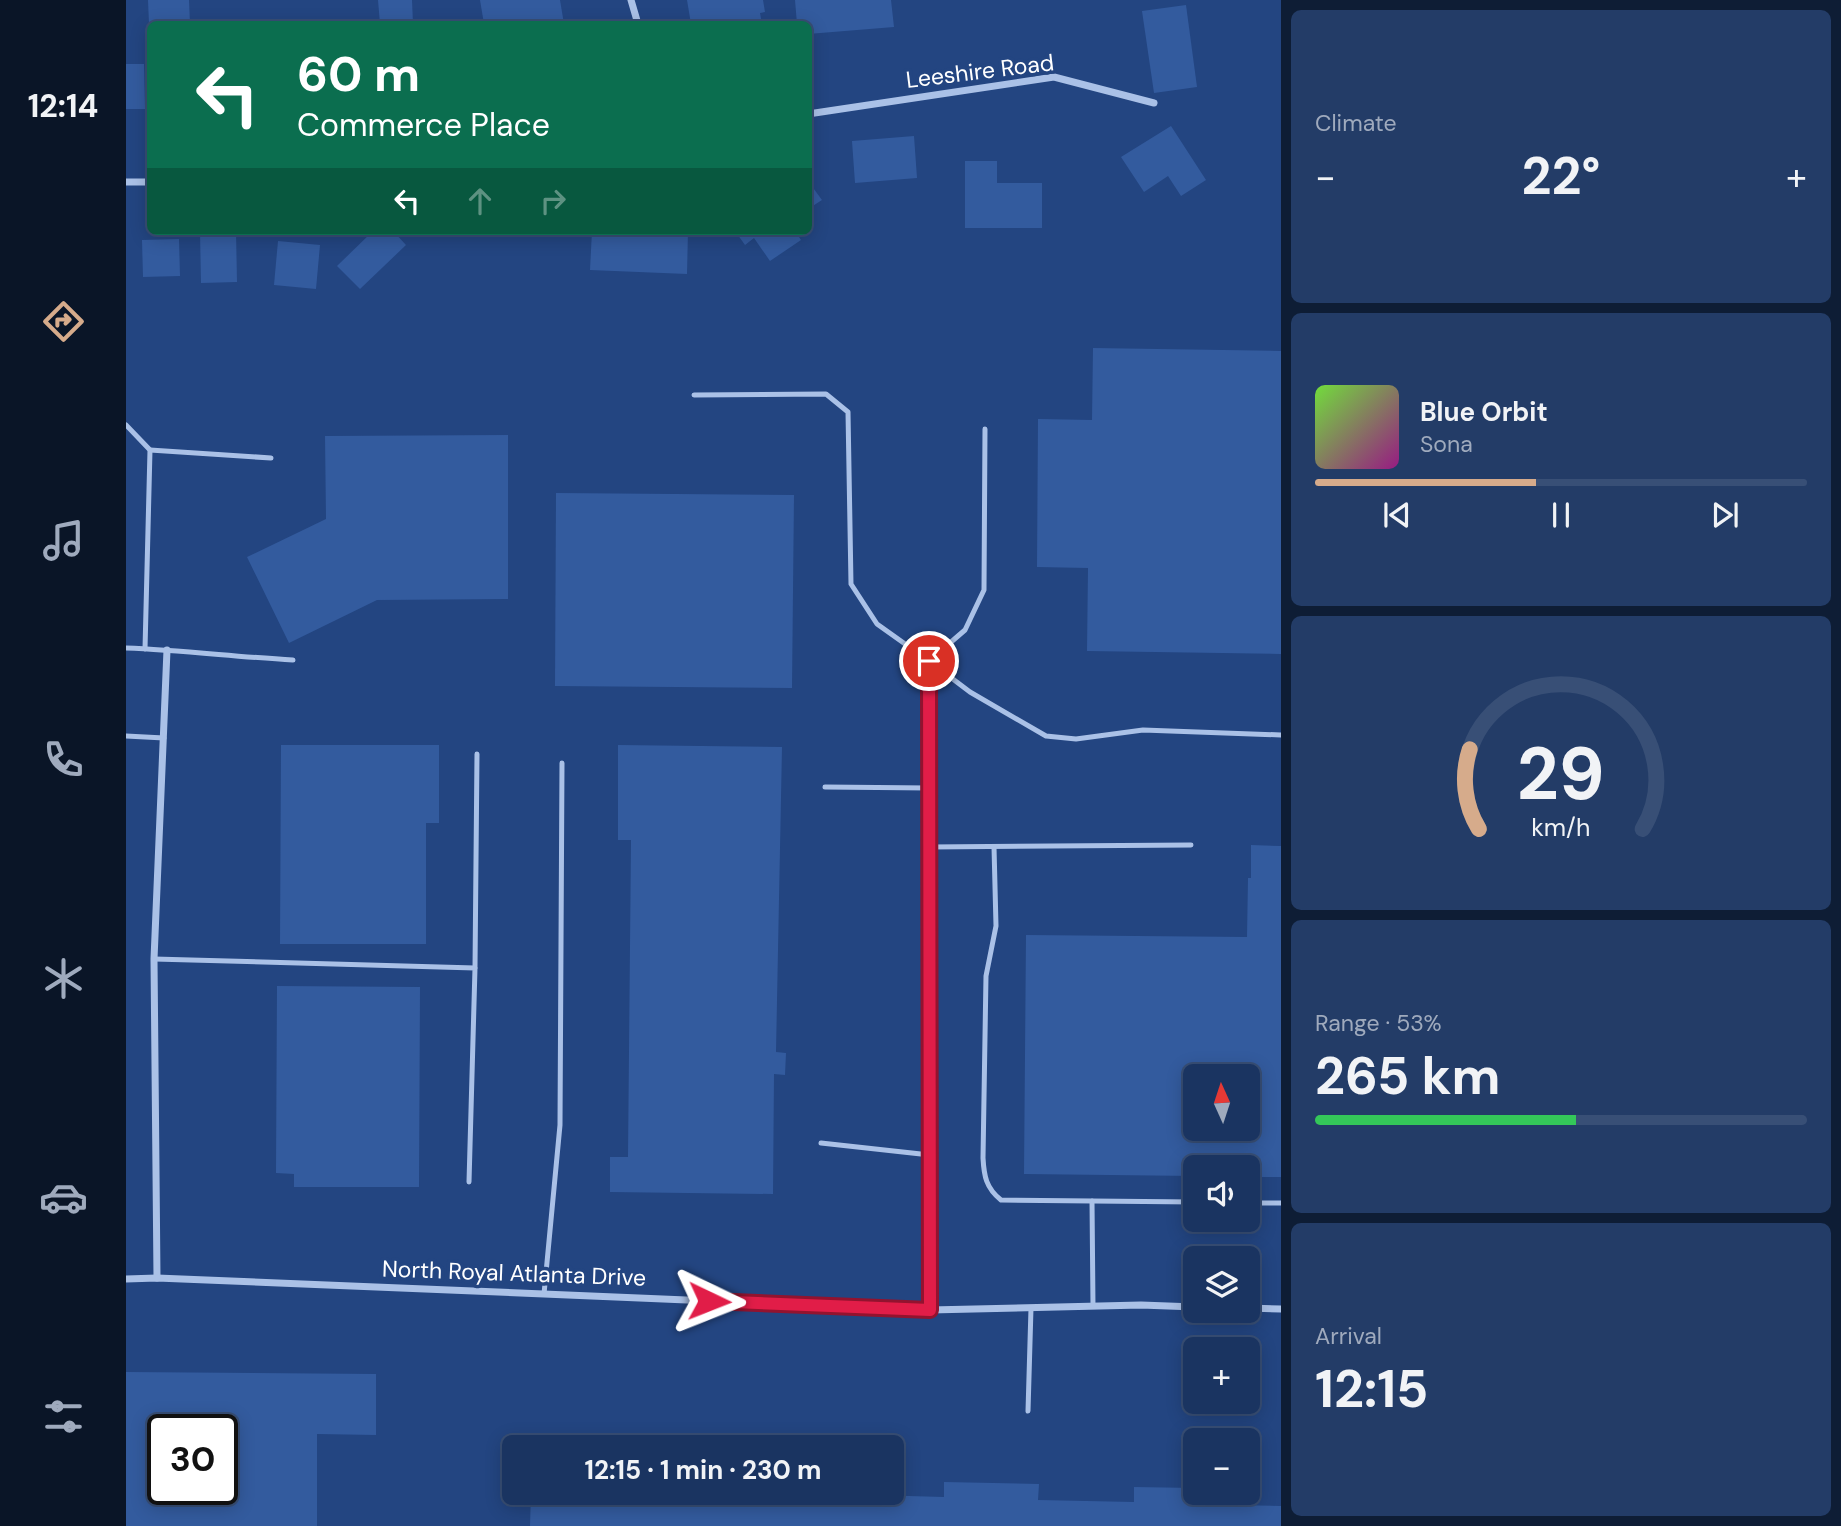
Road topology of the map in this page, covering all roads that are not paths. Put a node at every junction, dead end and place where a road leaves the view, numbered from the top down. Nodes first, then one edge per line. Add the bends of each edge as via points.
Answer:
1 (631, 0) edge
2 (637, 21) edge
3 (1154, 103) dead end
4 (812, 113) edge
5 (126, 182) edge
6 (147, 182) edge
7 (694, 395) dead end
8 (126, 425) edge
9 (985, 429) dead end
10 (150, 450) junction
11 (271, 458) dead end
12 (126, 648) edge
13 (145, 649) junction
14 (167, 650) junction
15 (293, 660) dead end
16 (929, 661) junction
17 (1281, 735) edge
18 (126, 736) edge
19 (164, 738) junction
20 (477, 754) dead end
21 (562, 763) dead end
22 (825, 787) dead end
23 (929, 788) junction
24 (1191, 845) dead end
25 (994, 847) junction
26 (930, 848) junction
27 (155, 959) junction
28 (475, 968) junction
29 (821, 1143) dead end
30 (930, 1155) junction
31 (469, 1182) dead end
32 (1092, 1201) junction
33 (1183, 1202) edge
34 (1260, 1203) edge
35 (1281, 1203) edge
36 (157, 1278) junction
37 (126, 1279) edge
38 (544, 1294) junction
39 (1093, 1306) junction
40 (1183, 1307) edge
41 (1031, 1308) junction
42 (1260, 1308) edge
43 (1281, 1309) edge
44 (930, 1310) junction
45 (1028, 1411) dead end

1 - 2 street
3 - 4 street, Leeshire Road via 1054,77
5 - 6 street
7 - 16 lane via 826,394 848,412 851,584 877,624
8 - 10 lane
9 - 16 lane via 984,590 965,630
10 - 11 lane
10 - 13 lane
12 - 13 lane
13 - 14 lane
14 - 15 lane
14 - 19 street
16 - 17 lane via 970,692 1046,736 1076,739 1143,730
16 - 23 street
18 - 19 lane
19 - 27 street
20 - 28 lane
21 - 38 lane via 559,1125
22 - 23 lane
23 - 26 street
24 - 25 lane
25 - 26 lane
25 - 32 lane via 996,926 986,976 984,1175 990,1192 1001,1200
26 - 30 street
27 - 28 lane
27 - 36 street
28 - 31 lane
29 - 30 lane
30 - 44 street
32 - 33 lane
32 - 39 lane
34 - 35 lane
36 - 37 street, North Royal Atlanta Drive
36 - 38 street, North Royal Atlanta Drive
38 - 44 street, North Royal Atlanta Drive
39 - 40 street, North Royal Atlanta Drive
39 - 41 street, North Royal Atlanta Drive
41 - 44 street, North Royal Atlanta Drive
41 - 45 lane
42 - 43 street

